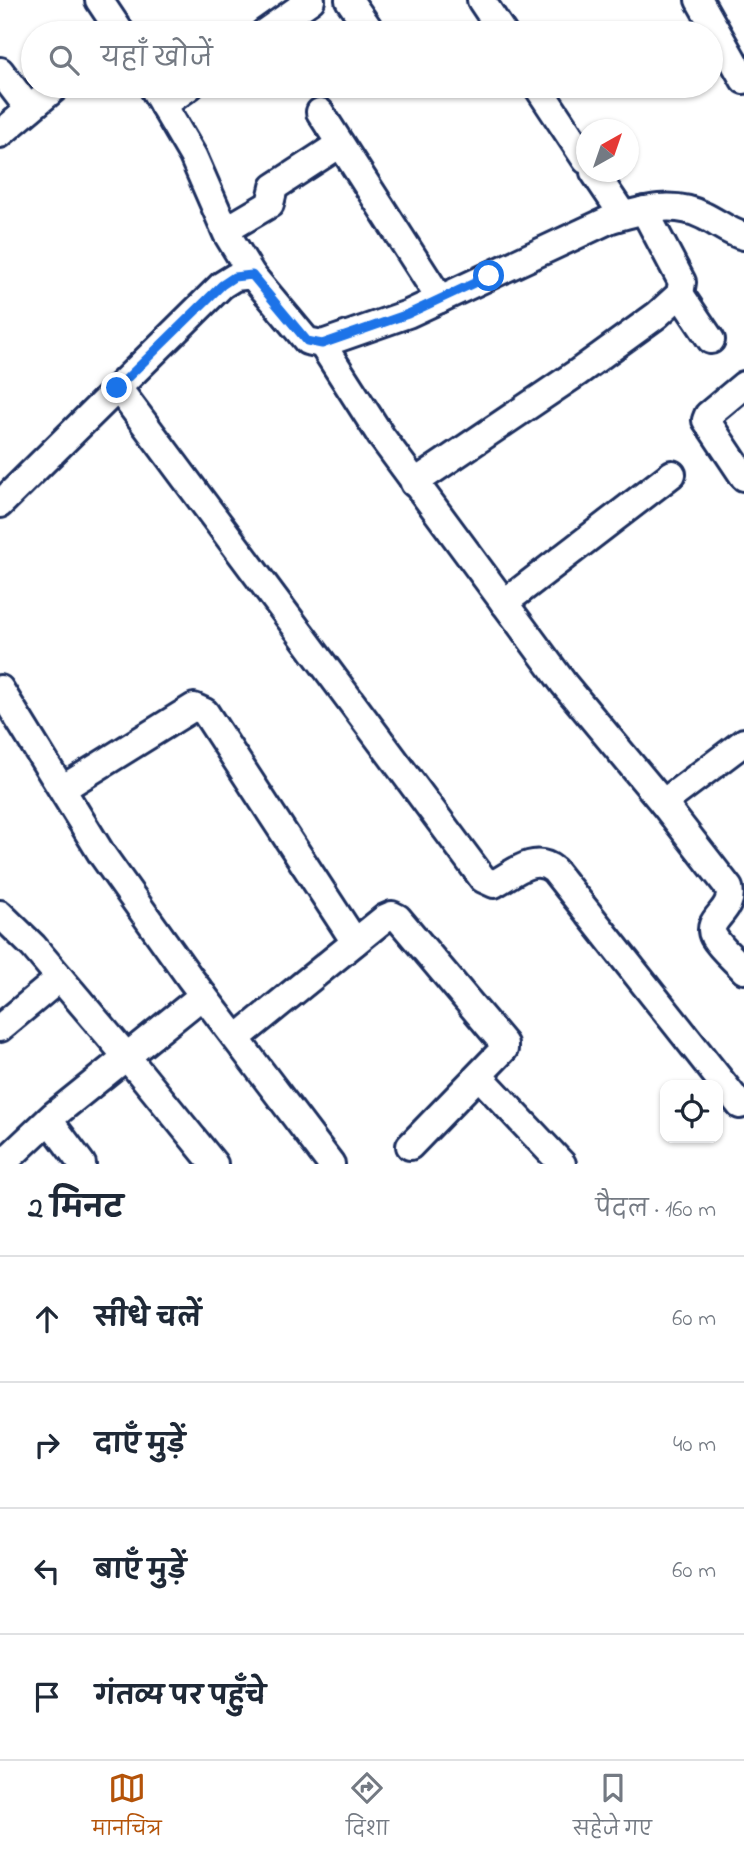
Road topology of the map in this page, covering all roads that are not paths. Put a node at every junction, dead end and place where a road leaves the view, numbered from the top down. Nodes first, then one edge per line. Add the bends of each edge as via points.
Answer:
1 (99, 0) edge
2 (311, 0) edge
3 (349, 0) edge
4 (481, 0) edge
5 (699, 0) edge
6 (113, 21) edge
7 (281, 21) edge
8 (364, 21) edge
9 (495, 21) edge
10 (711, 21) edge
11 (723, 42) edge
12 (0, 71) edge
13 (744, 79) edge
14 (42, 98) edge
15 (160, 98) edge
16 (545, 98) edge
17 (29, 109) junction
18 (320, 112) dead end
19 (0, 134) edge
20 (340, 144) junction
21 (576, 145) edge
22 (604, 182) edge
23 (633, 213) junction
24 (226, 230) junction
25 (744, 236) edge
26 (252, 275) junction
27 (680, 294) junction
28 (440, 299) junction
29 (711, 340) dead end
30 (322, 344) junction
31 (744, 385) edge
32 (117, 388) junction
33 (672, 474) dead end
34 (744, 477) edge
35 (414, 483) junction
36 (0, 505) edge
37 (504, 603) junction
38 (0, 689) edge
39 (744, 742) edge
40 (62, 789) junction
41 (663, 803) junction
42 (0, 915) edge
43 (355, 942) junction
44 (744, 970) edge
45 (60, 978) junction
46 (203, 995) junction
47 (0, 1028) edge
48 (237, 1038) junction
49 (127, 1057) junction
50 (480, 1076) junction
51 (740, 1105) dead end
52 (48, 1120) junction
53 (411, 1146) dead end
54 (2, 1164) edge
55 (82, 1164) edge
56 (214, 1164) edge
57 (331, 1164) edge
58 (562, 1164) edge

1 - 6 street
2 - 7 street
3 - 8 street
4 - 9 street
5 - 10 street
11 - 13 street
12 - 17 street
14 - 17 street
15 - 24 street via 193,156
16 - 21 street
17 - 19 street
18 - 20 street
20 - 24 street via 274,187 270,204
20 - 28 street
22 - 23 street
23 - 25 street via 685,208
23 - 27 street via 682,282
23 - 28 street
24 - 26 street
26 - 30 street via 307,341
26 - 32 street via 234,277 222,285
27 - 29 street
27 - 35 street via 577,373
28 - 30 street
30 - 35 street
31 - 34 street via 706,420
32 - 36 street
32 - 51 street via 483,879 494,884 533,863 554,870
33 - 37 street
35 - 37 street
37 - 41 street
38 - 40 street
39 - 41 street
40 - 43 street via 199,708
40 - 46 street via 101,853
41 - 44 street via 729,888 731,897 712,930
42 - 45 street
43 - 48 street
43 - 50 street via 385,918 398,918 503,1044 503,1054
45 - 47 street
45 - 49 street
46 - 48 street
46 - 49 street
48 - 57 street
49 - 52 street
49 - 56 street
50 - 53 street
50 - 58 street
52 - 54 street
52 - 55 street

